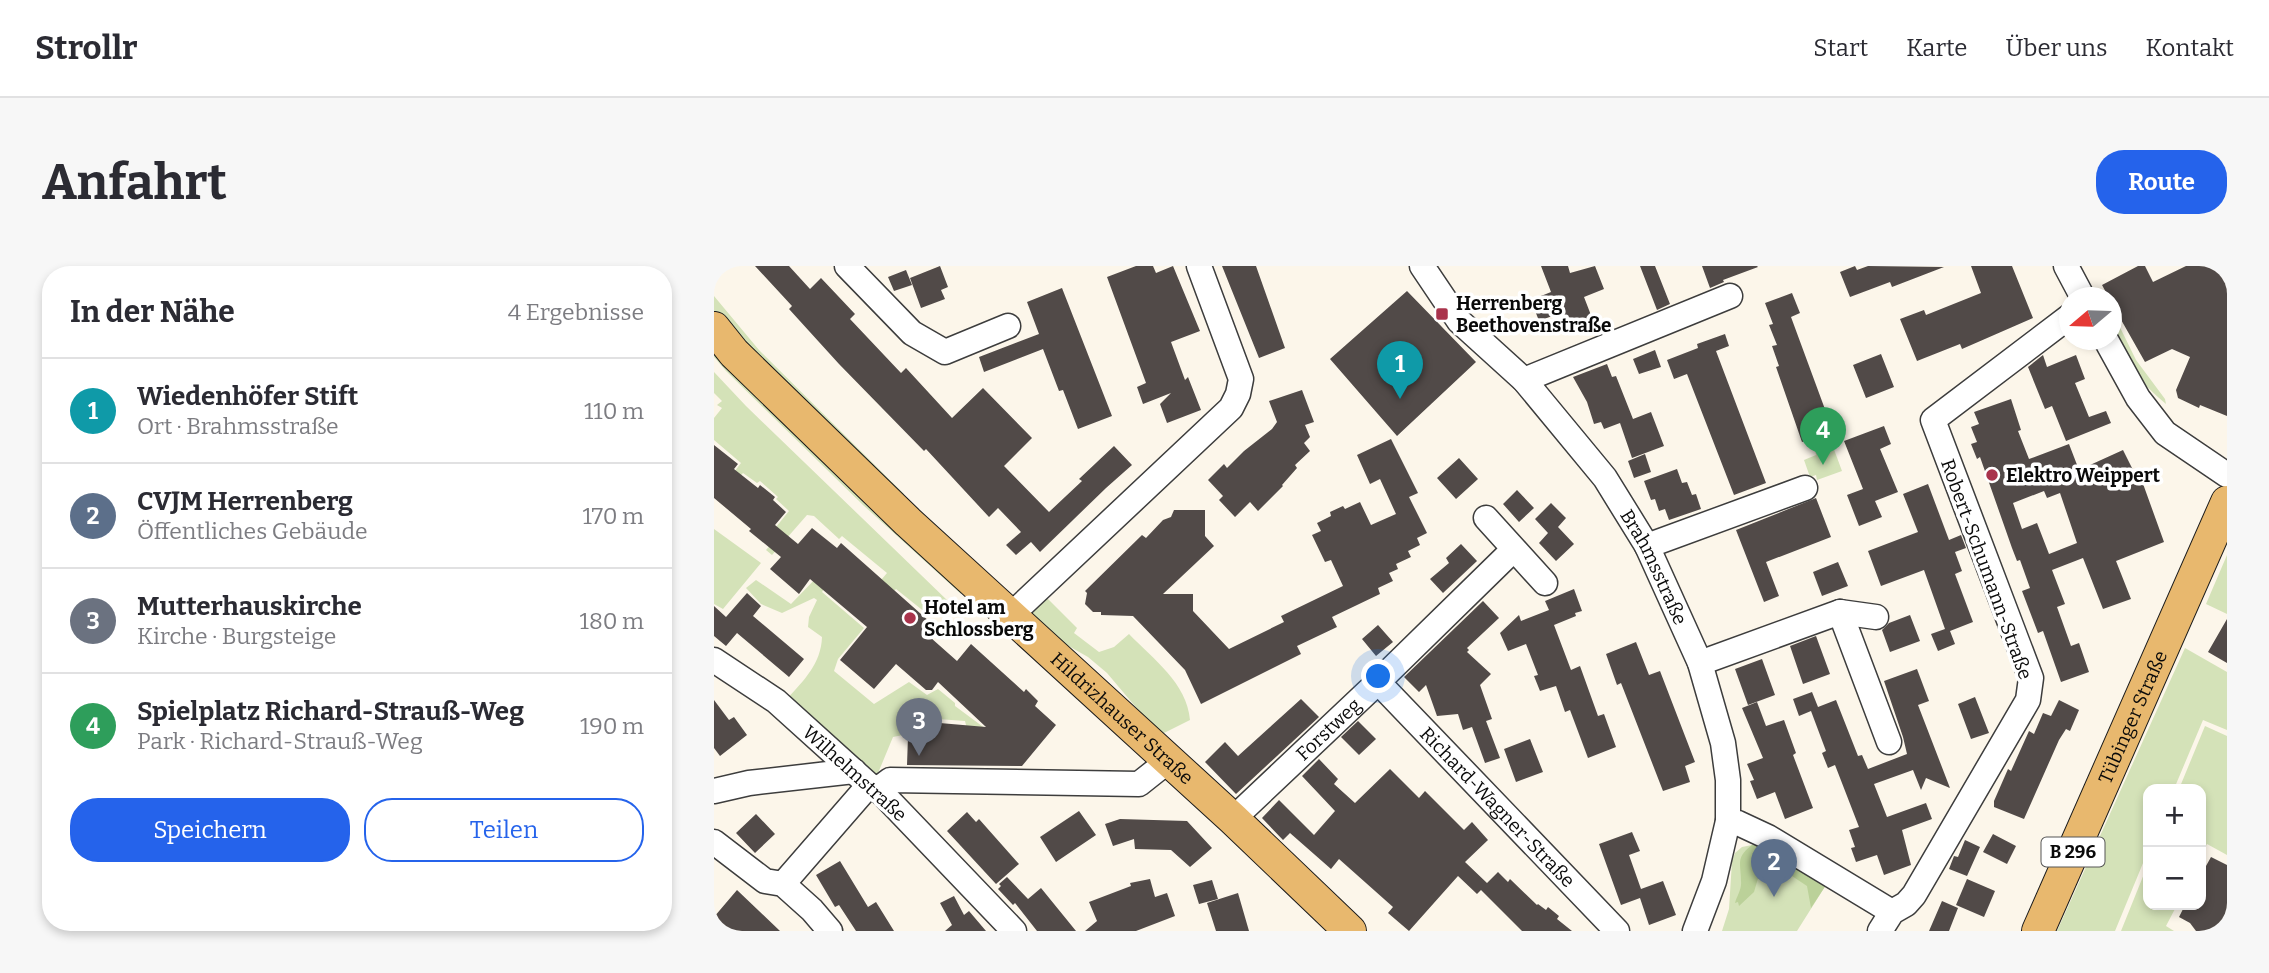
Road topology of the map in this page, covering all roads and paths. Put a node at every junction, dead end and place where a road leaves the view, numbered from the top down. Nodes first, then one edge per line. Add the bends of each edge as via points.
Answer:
1 (846, 266) edge
2 (1199, 266) edge
3 (1422, 266) edge
4 (2066, 266) edge
5 (2078, 287) edge
6 (1730, 296) dead end
7 (2059, 324) edge
8 (1008, 326) dead end
9 (714, 328) edge
10 (2112, 350) edge
11 (1524, 380) junction
12 (2227, 475) edge
13 (1805, 488) dead end
14 (2227, 502) edge
15 (1486, 518) dead end
16 (1647, 546) junction
17 (1513, 550) junction
18 (1545, 583) dead end
19 (1840, 612) junction
20 (1010, 617) junction
21 (1876, 617) dead end
22 (714, 660) edge
23 (1700, 663) junction
24 (1378, 682) junction
25 (1889, 742) dead end
26 (1168, 761) junction
27 (867, 781) junction
28 (714, 791) edge
29 (1233, 819) junction
30 (1728, 821) junction
31 (714, 842) edge
32 (783, 884) junction
33 (1886, 921) edge
34 (830, 931) edge
35 (1014, 931) edge
36 (1350, 931) edge
37 (1617, 931) edge
38 (1695, 931) edge
39 (2038, 931) edge

1 - 8 street via 912,333 944,352
2 - 20 street via 1241,379 1231,408
3 - 11 street, Brahmsstraße via 1459,321
4 - 5 street
6 - 11 street
7 - 33 street, Robert-Schumann-Straße via 1933,420 2031,678 2028,700 1914,895
9 - 20 main road, Hildrizhauser Straße via 734,354
10 - 12 street via 2138,398 2165,433
11 - 16 street, Brahmsstraße via 1605,478
13 - 16 street
14 - 39 main road, Tübinger Straße / B 296
15 - 17 street
16 - 23 street, Brahmsstraße
17 - 18 street
17 - 24 street, Forstweg
19 - 21 street
19 - 23 street
19 - 25 street
20 - 26 main road, Hildrizhauser Straße
22 - 27 street, Wilhelmstraße via 776,701
23 - 30 street, Brahmsstraße via 1723,743
24 - 29 street, Forstweg
24 - 37 street, Richard-Wagner-Straße
26 - 27 street via 1139,784
26 - 29 main road, Hildrizhauser Straße
27 - 28 street via 749,783
27 - 32 street
27 - 35 street, Wilhelmstraße
29 - 36 main road, Hildrizhauser Straße
30 - 33 street via 1768,837
30 - 38 street, Brahmsstraße via 1714,881
31 - 32 street via 765,881
32 - 34 street

